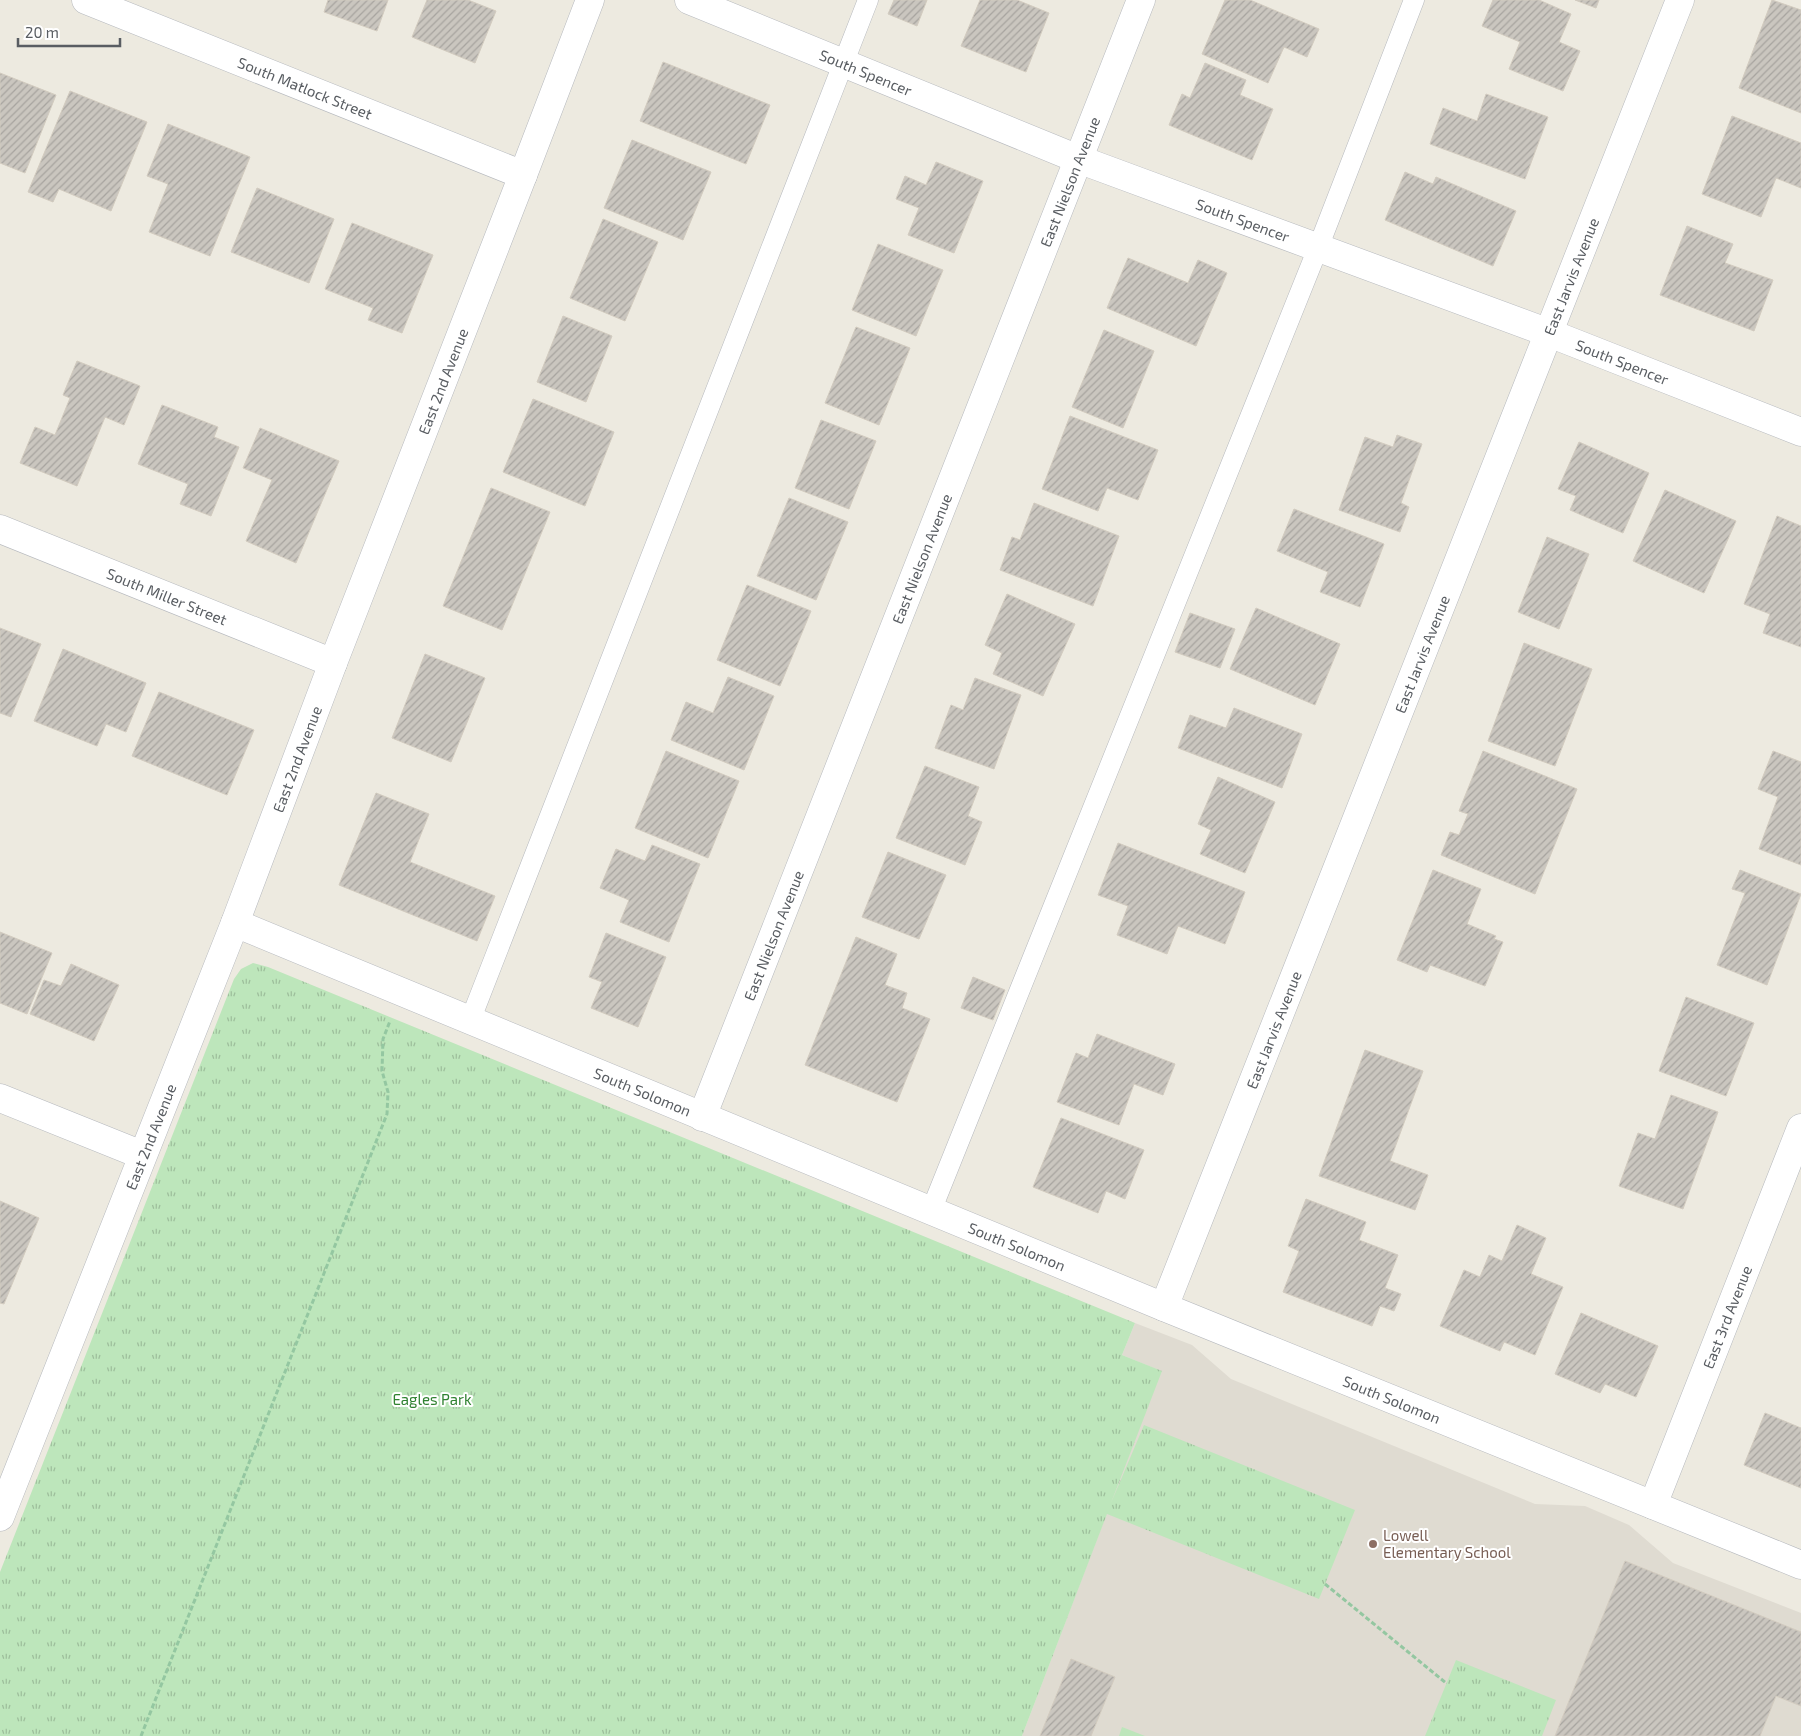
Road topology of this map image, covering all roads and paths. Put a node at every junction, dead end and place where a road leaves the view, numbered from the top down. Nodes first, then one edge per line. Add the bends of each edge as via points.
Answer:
1 (86, 0) edge
2 (590, 0) edge
3 (689, 0) edge
4 (868, 0) edge
5 (1141, 0) edge
6 (1414, 0) edge
7 (1680, 0) edge
8 (843, 63) junction
9 (1078, 159) junction
10 (524, 176) junction
11 (1318, 248) junction
12 (1549, 333) junction
13 (1801, 432) edge
14 (0, 529) edge
15 (333, 663) junction
16 (235, 923) junction
17 (401, 992) junction
18 (470, 1021) junction
19 (0, 1098) edge
20 (702, 1117) junction
21 (1801, 1128) edge
22 (142, 1155) junction
23 (931, 1211) junction
24 (1164, 1307) junction
25 (1653, 1504) junction
26 (0, 1517) edge
27 (1801, 1564) edge
28 (1325, 1584) dead end
29 (1446, 1683) dead end
30 (141, 1736) edge

1 - 10 street, South Matlock Street
2 - 10 street, East 2nd Avenue
3 - 8 street, South Spencer
4 - 8 lane
5 - 9 street, East Nielson Avenue
6 - 11 lane
7 - 12 street, East Jarvis Avenue
8 - 9 street, South Spencer
8 - 18 lane
9 - 11 street, South Spencer
9 - 20 street, East Nielson Avenue
10 - 15 street, East 2nd Avenue
11 - 12 street, South Spencer
11 - 23 lane
12 - 13 street, South Spencer
12 - 24 street, East Jarvis Avenue
14 - 15 street, South Miller Street
15 - 16 street, East 2nd Avenue
16 - 17 street, South Solomon
16 - 22 street, East 2nd Avenue
17 - 18 street, South Solomon
17 - 30 path via 383,1039 382,1071 388,1092 387,1114
18 - 20 street, South Solomon
19 - 22 street
20 - 23 street, South Solomon
21 - 25 street, East 3rd Avenue
22 - 26 street, East 2nd Avenue
23 - 24 street, South Solomon
24 - 25 street, South Solomon
25 - 27 street, South Solomon
28 - 29 path

